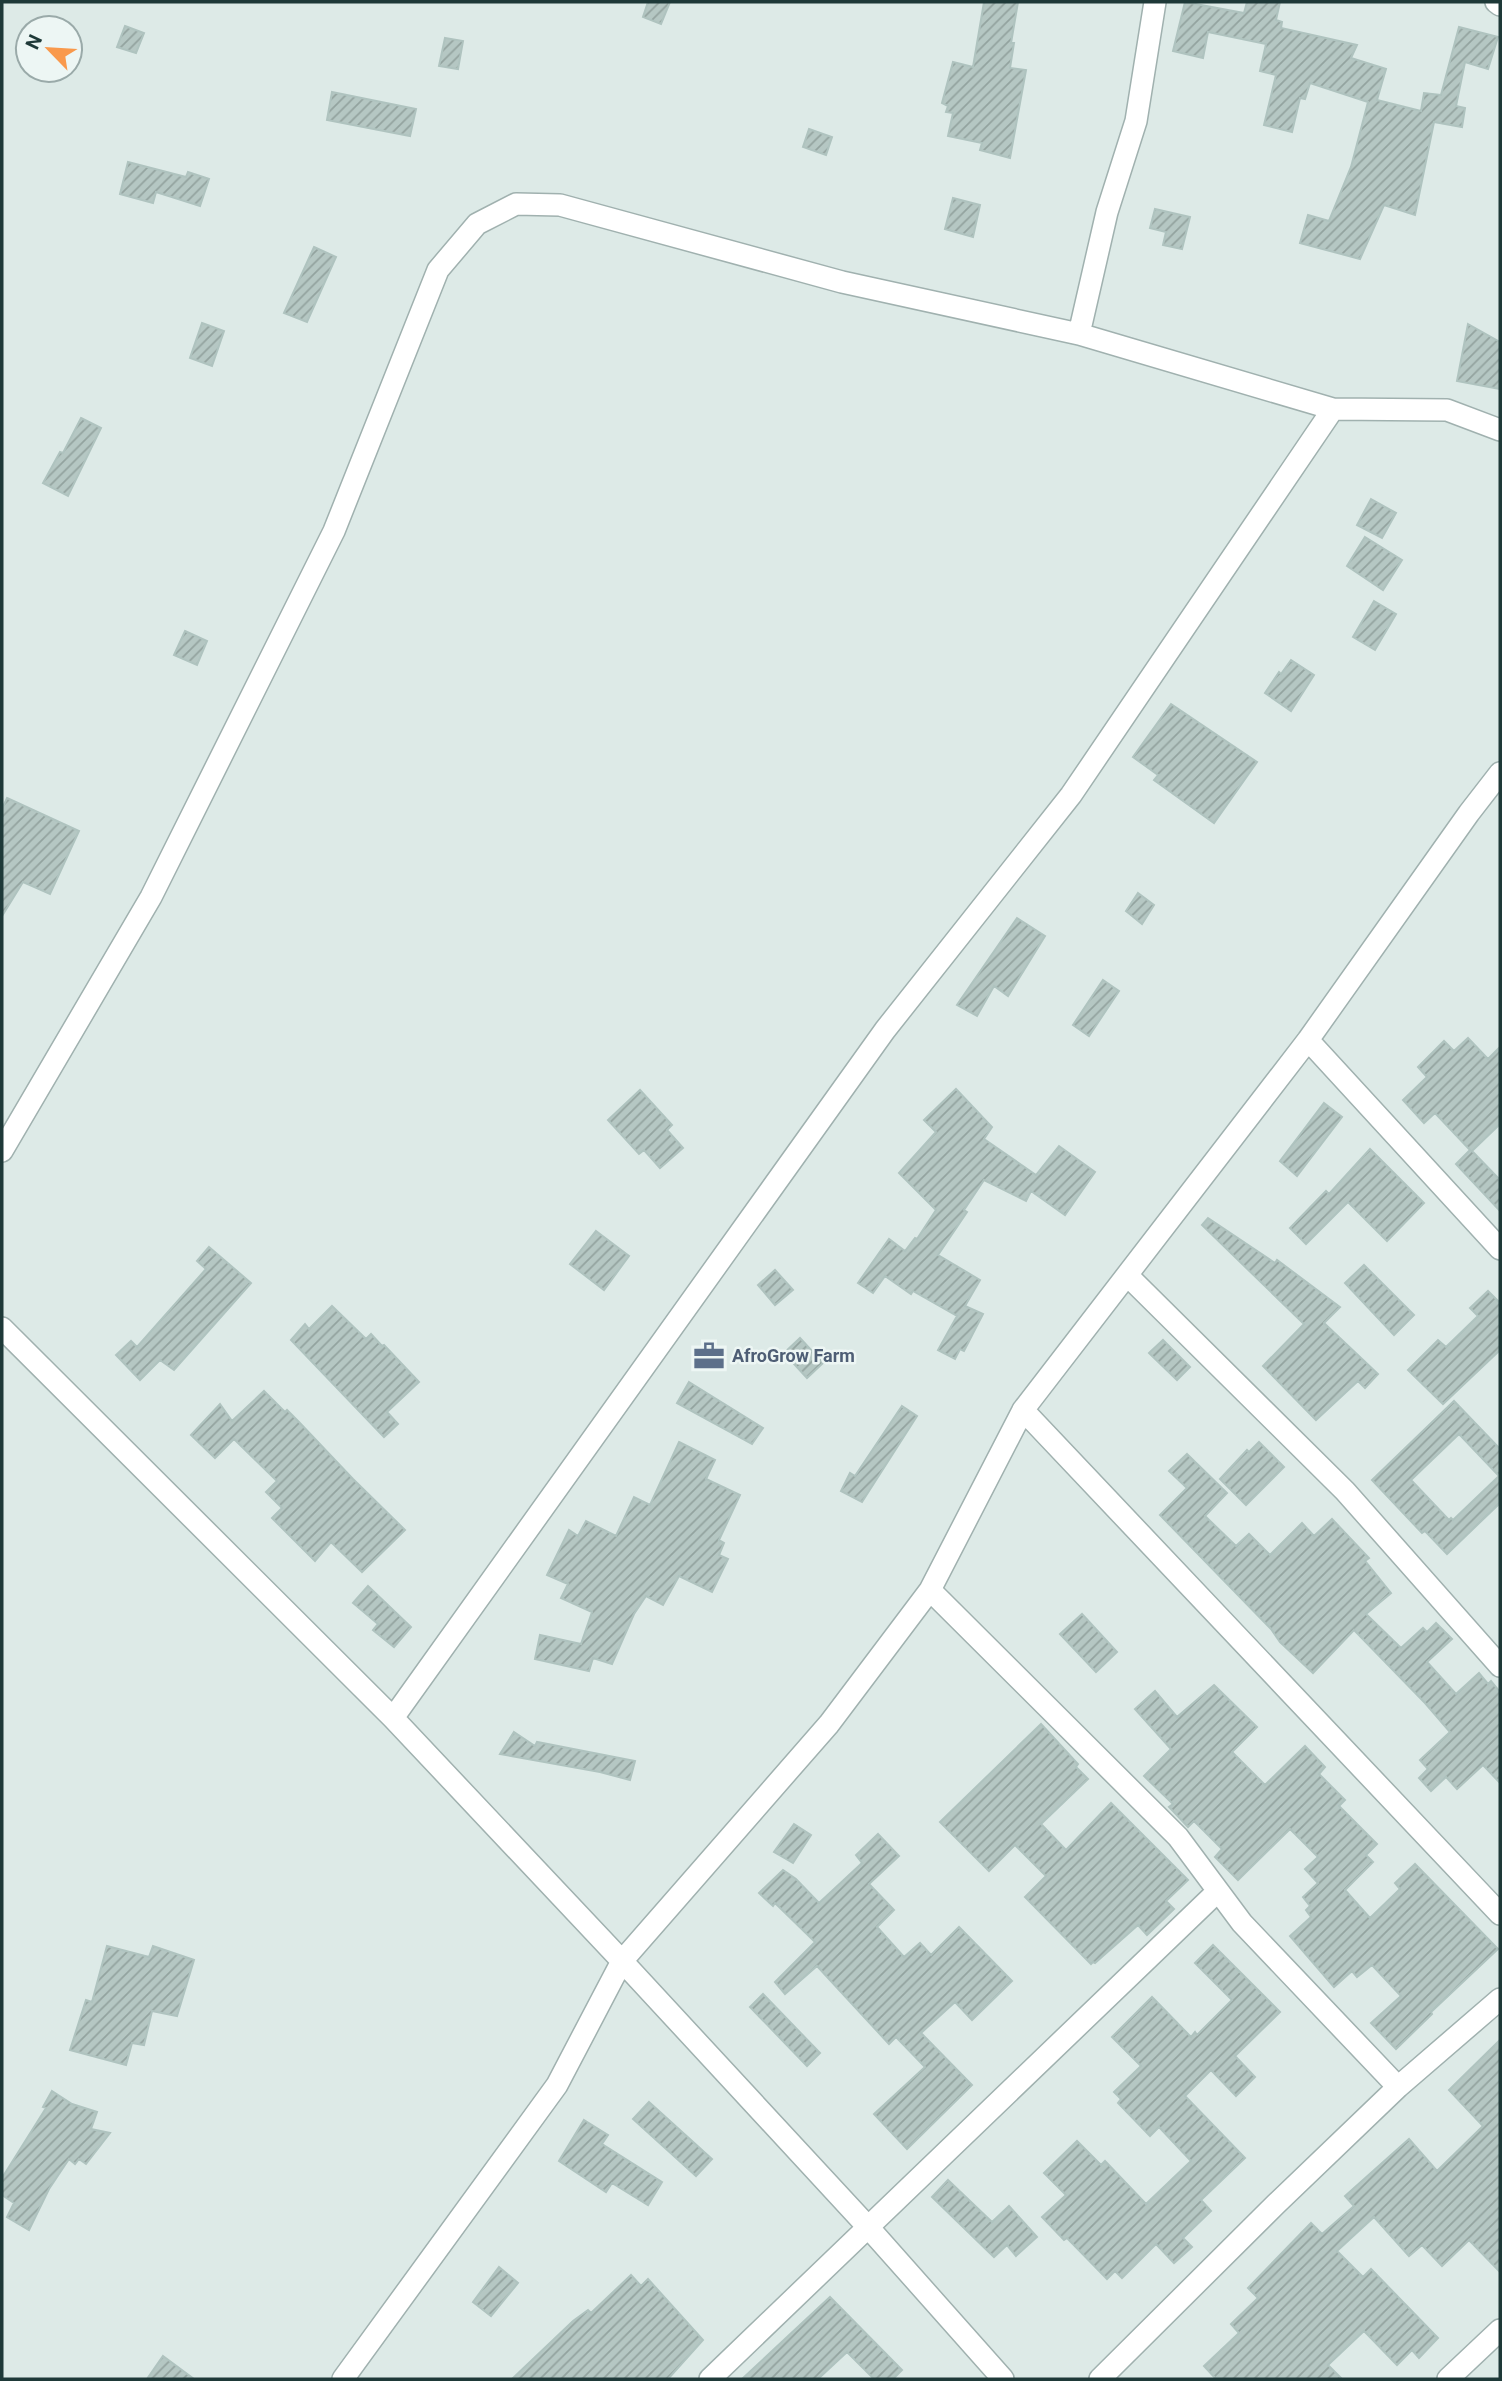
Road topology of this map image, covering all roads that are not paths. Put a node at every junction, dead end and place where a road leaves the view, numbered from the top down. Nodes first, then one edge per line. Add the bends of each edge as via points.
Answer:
1 (1156, 2) edge
2 (1079, 334) junction
3 (1333, 409) junction
4 (1500, 430) edge
5 (1500, 774) edge
6 (1308, 1040) junction
7 (2, 1151) edge
8 (1500, 1248) edge
9 (1127, 1275) junction
10 (2, 1328) edge
11 (1023, 1410) junction
12 (930, 1590) junction
13 (1500, 1666) edge
14 (393, 1718) junction
15 (1218, 1891) junction
16 (1500, 1914) edge
17 (622, 1961) junction
18 (1497, 2009) edge
19 (1398, 2087) junction
20 (868, 2227) junction
21 (1500, 2330) edge
22 (343, 2379) edge
23 (710, 2379) edge
24 (1003, 2379) edge
25 (1100, 2379) edge
26 (1448, 2379) edge

1 - 2 street via 1136,121 1107,212
2 - 3 street
2 - 7 street via 842,282 560,205 516,204 477,224 438,270 334,531 151,897
3 - 4 street via 1447,410
3 - 14 street via 1071,795 886,1030
5 - 6 street
6 - 8 street
6 - 9 street
9 - 11 street
9 - 13 street via 1345,1491
10 - 14 street
11 - 12 street
11 - 16 street
12 - 15 street via 1178,1837
12 - 17 street via 829,1724
14 - 17 street
15 - 19 street via 1242,1923
15 - 20 street
17 - 20 street
17 - 22 street via 557,2085
18 - 19 street
19 - 25 street
20 - 23 street
20 - 24 street
21 - 26 street

